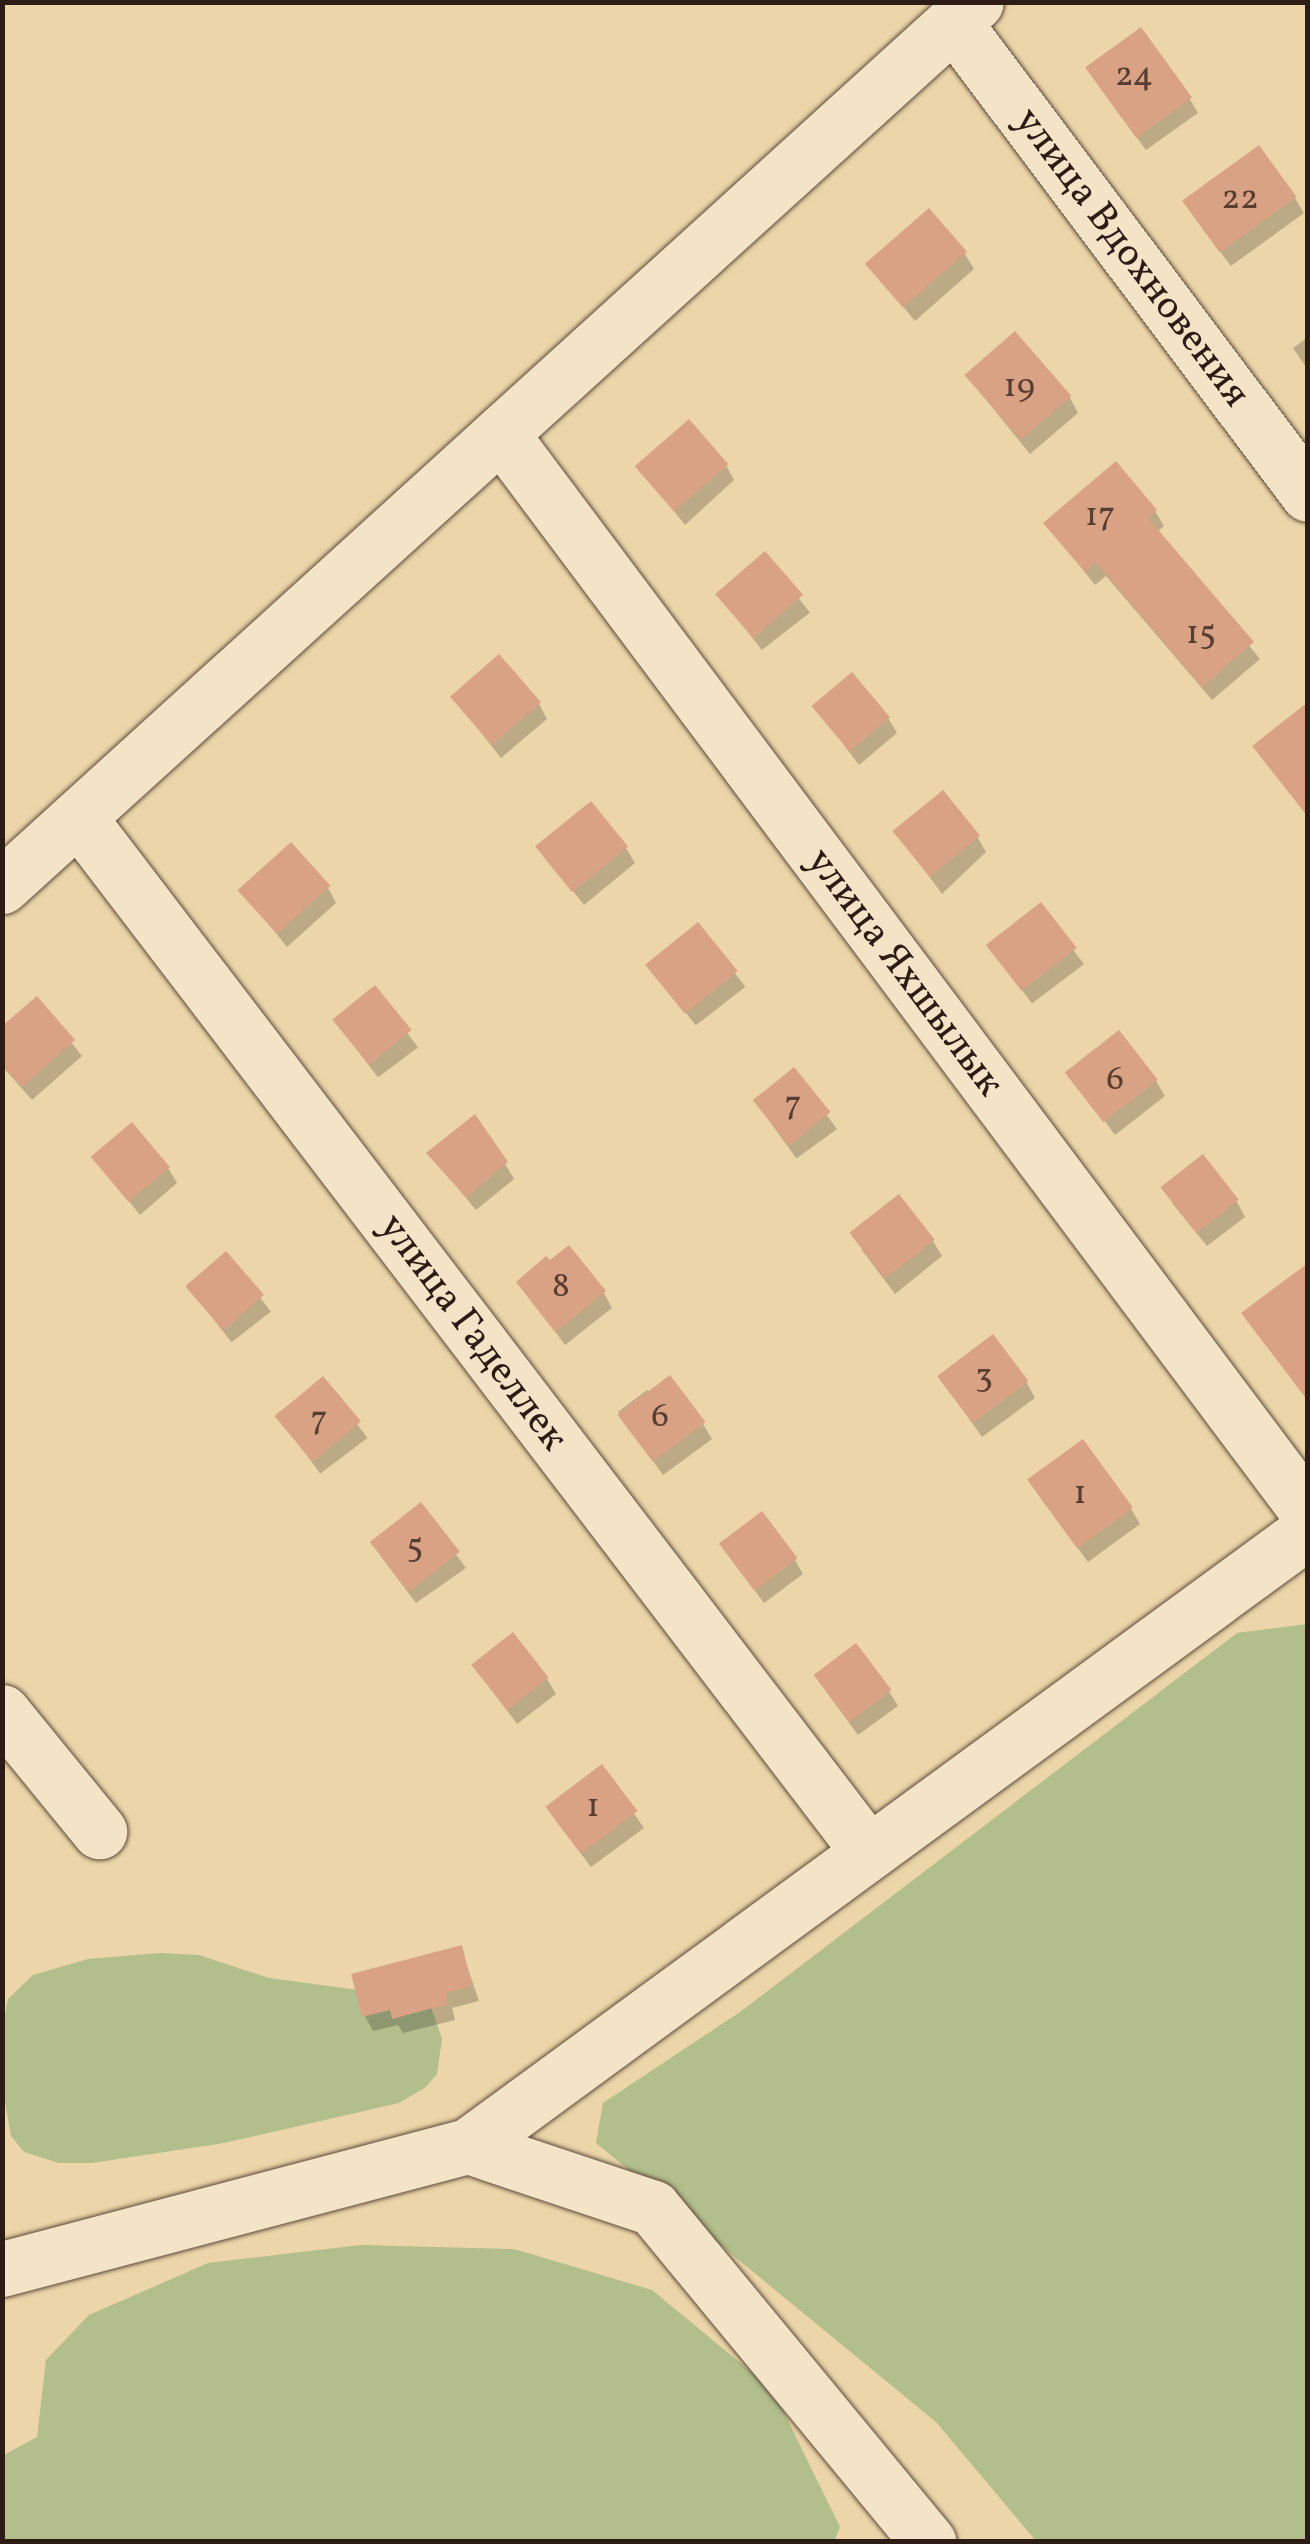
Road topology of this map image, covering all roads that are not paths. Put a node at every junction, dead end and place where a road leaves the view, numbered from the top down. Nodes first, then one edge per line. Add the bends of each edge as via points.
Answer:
1 (965, 13) edge
2 (501, 434) junction
3 (1308, 494) edge
4 (78, 817) junction
5 (2, 886) edge
6 (1308, 1512) edge
7 (1308, 1531) edge
8 (2, 1712) edge
9 (99, 1831) dead end
10 (867, 1850) junction
11 (468, 2146) junction
12 (2, 2269) edge
13 (928, 2542) edge

1 - 2 street
1 - 3 street, улица Вдохновения
2 - 4 street
2 - 6 street, улица Яхшылык
4 - 5 street
4 - 10 street, улица Гаделлек
7 - 10 street
8 - 9 street
10 - 11 street
11 - 12 street
11 - 13 street via 653,2208

